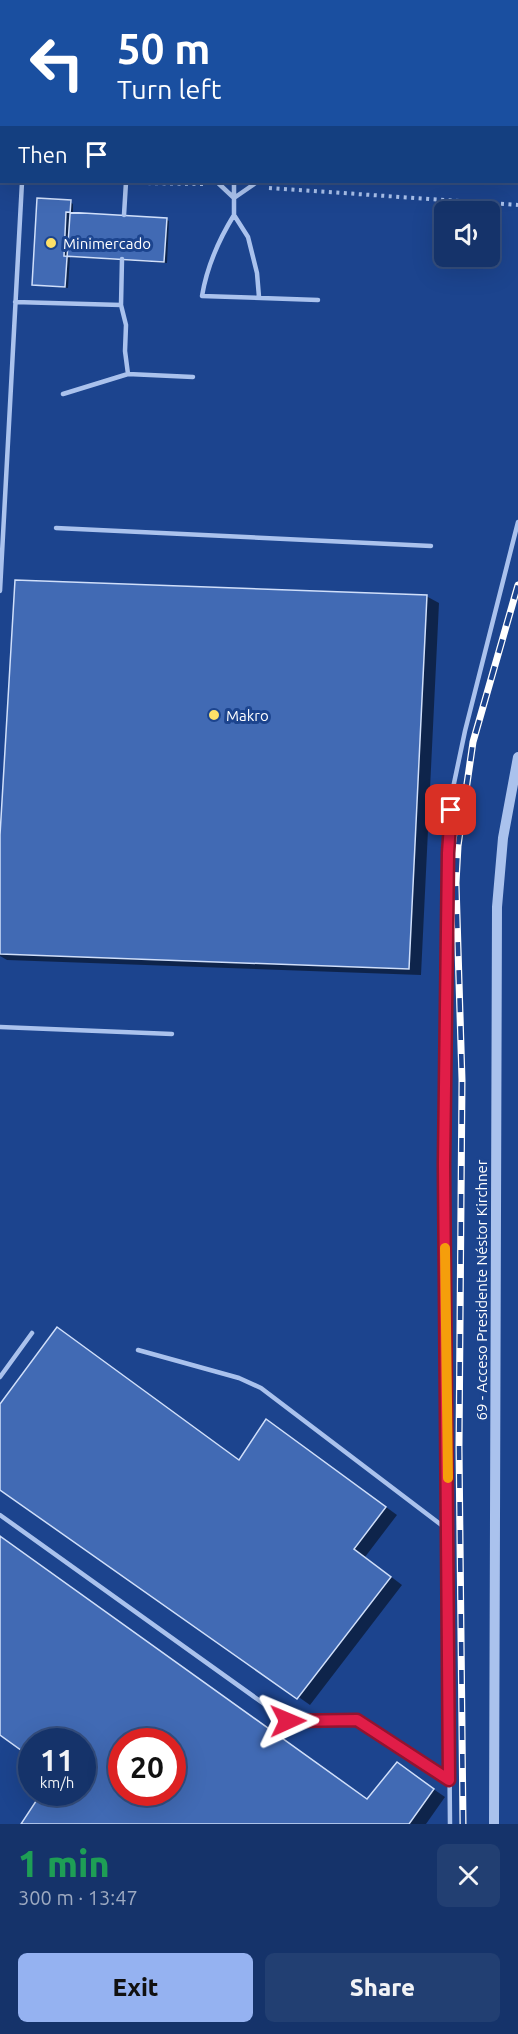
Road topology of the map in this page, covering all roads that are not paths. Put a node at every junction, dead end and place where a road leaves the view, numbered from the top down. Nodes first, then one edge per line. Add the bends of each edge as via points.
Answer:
1 (22, 183) edge
2 (126, 183) edge
3 (218, 183) edge
4 (234, 183) edge
5 (256, 183) edge
6 (234, 198) junction
7 (124, 215) dead end
8 (234, 215) junction
9 (122, 259) dead end
10 (259, 297) junction
11 (318, 300) dead end
12 (15, 302) junction
13 (121, 305) junction
14 (128, 374) junction
15 (193, 377) dead end
16 (63, 394) dead end
17 (518, 522) edge
18 (56, 528) dead end
19 (431, 546) dead end
20 (0, 591) edge
21 (518, 757) edge
22 (0, 1027) edge
23 (172, 1034) dead end
24 (32, 1333) dead end
25 (138, 1350) dead end
26 (0, 1377) edge
27 (0, 1515) edge
28 (448, 1530) junction
29 (449, 1780) junction
30 (450, 1824) edge
31 (494, 1824) edge

1 - 12 lane
2 - 7 lane
3 - 6 lane
4 - 6 lane
5 - 6 lane
6 - 8 lane
8 - 10 lane via 248,237
8 - 10 lane via 205,274 202,296
9 - 13 lane
10 - 11 lane
12 - 13 lane
12 - 20 lane
13 - 14 lane
14 - 15 lane
14 - 16 lane
17 - 28 lane via 455,777 448,853 444,1164
18 - 19 lane
21 - 31 street, 69 - Acceso Presidente Néstor Kirchner via 503,838 497,907
22 - 23 lane
24 - 26 lane
25 - 28 lane via 261,1388
27 - 29 lane via 288,1721 357,1720
28 - 29 lane
29 - 30 lane

